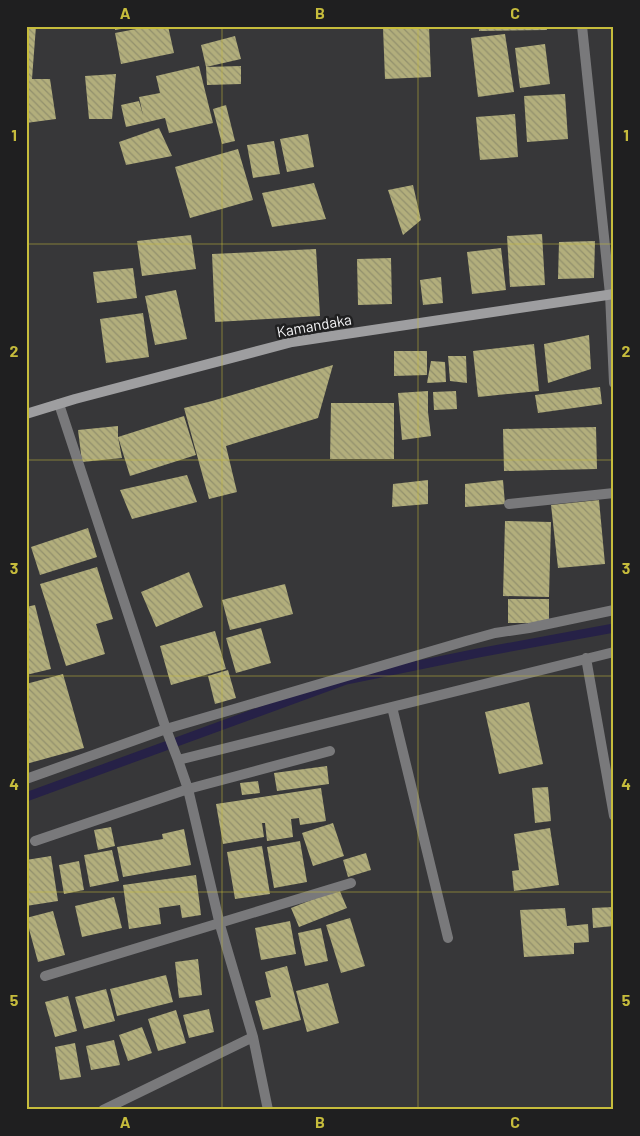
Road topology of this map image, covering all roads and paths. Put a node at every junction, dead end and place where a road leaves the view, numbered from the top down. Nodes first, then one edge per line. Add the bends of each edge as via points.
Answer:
1 (582, 26) edge
2 (612, 294) edge
3 (614, 383) edge
4 (59, 404) junction
5 (26, 414) edge
6 (614, 493) edge
7 (509, 504) dead end
8 (614, 610) edge
9 (614, 652) edge
10 (586, 658) junction
11 (392, 707) junction
12 (167, 733) junction
13 (330, 751) dead end
14 (176, 755) junction
15 (26, 779) edge
16 (188, 789) junction
17 (614, 816) edge
18 (35, 841) dead end
19 (352, 883) dead end
20 (220, 924) junction
21 (448, 938) dead end
22 (45, 976) dead end
23 (253, 1037) junction
24 (103, 1110) edge
25 (268, 1110) edge

1 - 2 street
2 - 3 street
2 - 4 street, Kamandaka via 292,342
4 - 5 street, Kamandaka
4 - 12 street
6 - 7 street
8 - 12 street via 495,633
9 - 10 street
10 - 11 street
10 - 17 street
11 - 14 street
11 - 21 street
12 - 14 street
12 - 15 street
13 - 16 street
14 - 16 street
16 - 18 street
16 - 20 street
19 - 20 street
20 - 22 street
20 - 23 street
23 - 24 street
23 - 25 street

